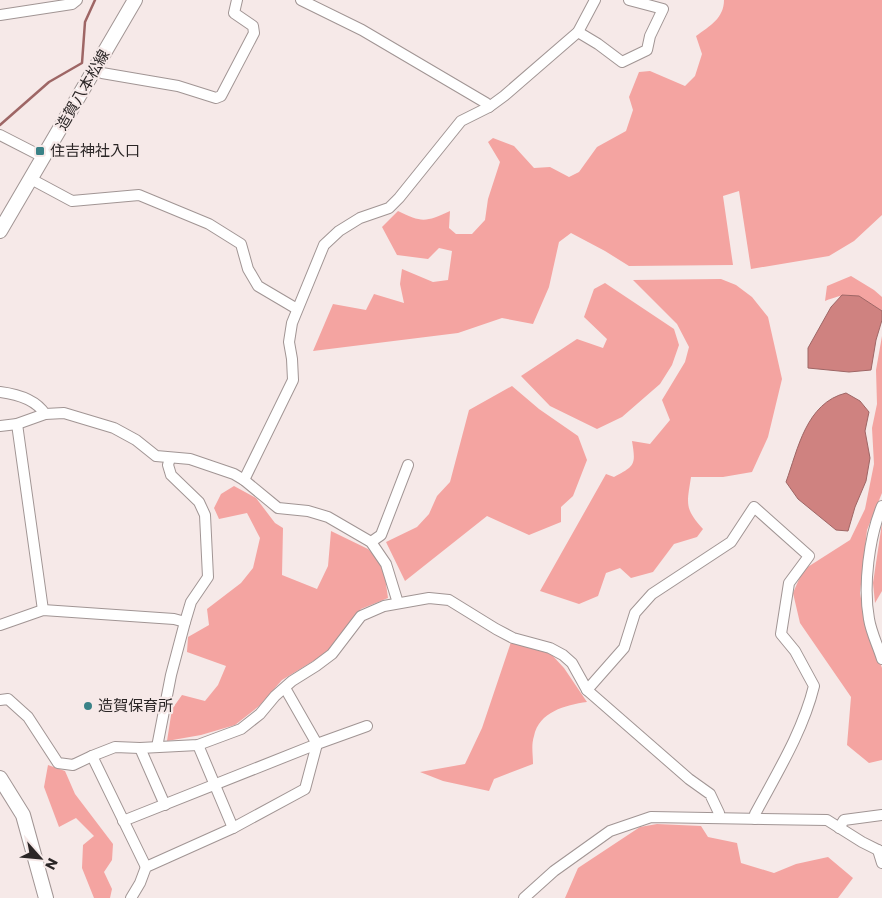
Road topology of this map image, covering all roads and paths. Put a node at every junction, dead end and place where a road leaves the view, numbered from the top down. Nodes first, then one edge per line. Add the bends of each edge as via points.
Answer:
1 (77, 0) edge
2 (135, 0) edge
3 (237, 0) edge
4 (300, 0) edge
5 (594, 0) edge
6 (629, 0) edge
7 (0, 15) edge
8 (578, 32) junction
9 (94, 71) junction
10 (489, 107) junction
11 (0, 135) edge
12 (43, 157) junction
13 (31, 179) junction
14 (0, 231) edge
15 (297, 309) junction
16 (0, 392) edge
17 (45, 414) junction
18 (17, 424) junction
19 (0, 426) edge
20 (170, 458) junction
21 (408, 465) dead end
22 (244, 480) junction
23 (882, 506) edge
24 (371, 542) junction
25 (398, 603) junction
26 (43, 610) junction
27 (185, 622) junction
28 (0, 625) edge
29 (882, 659) edge
30 (285, 688) junction
31 (587, 690) junction
32 (0, 700) edge
33 (367, 726) dead end
34 (317, 744) junction
35 (198, 745) junction
36 (156, 747) junction
37 (140, 748) junction
38 (92, 756) junction
39 (0, 778) edge
40 (214, 786) junction
41 (165, 805) junction
42 (882, 816) edge
43 (720, 818) junction
44 (755, 819) junction
45 (123, 821) junction
46 (233, 828) junction
47 (839, 828) junction
48 (880, 851) edge
49 (882, 863) edge
50 (146, 867) junction
51 (46, 898) edge
52 (131, 898) edge
53 (524, 898) edge

1 - 7 street via 72,4
2 - 9 main road, 造賀八本松線
3 - 9 street via 234,13 253,26 254,33 216,98 178,86
4 - 10 street via 362,30
5 - 8 street
6 - 8 street via 663,9 650,36 648,50 622,62
8 - 10 street
9 - 12 main road, 造賀八本松線
10 - 15 street via 462,121 388,208 360,218 324,245
11 - 12 street
12 - 13 main road, 造賀八本松線
13 - 14 main road, 造賀八本松線
13 - 15 street via 72,201 139,194 209,224 241,244 248,269 258,286
15 - 22 street via 289,342 293,380
16 - 17 street via 16,394 41,408
17 - 18 street
17 - 20 street via 64,413 114,428 156,456
18 - 19 street
18 - 26 street
20 - 22 street via 190,459
20 - 27 street via 171,475 198,502 205,515 208,577 192,602
21 - 24 street via 381,534
22 - 24 street via 278,508 328,517
23 - 29 street via 872,542 866,594 869,621
24 - 25 street via 386,564
25 - 30 street via 361,616 332,654
25 - 31 street via 429,598 449,600 513,638 563,655
26 - 27 street
26 - 28 street
27 - 36 street
30 - 34 street
30 - 35 street via 241,729
31 - 43 street via 710,794
31 - 44 street via 624,648 635,613 652,594 731,542 754,507 809,556 789,583 781,634 796,651 814,686 794,741
32 - 38 street via 8,699 28,717 58,763 73,766
33 - 34 street
34 - 40 street
34 - 46 street via 305,788
35 - 36 street
35 - 40 street
36 - 37 street
37 - 38 street via 115,748
37 - 41 street
38 - 45 street
39 - 51 main road via 23,815
40 - 41 street
40 - 46 street
41 - 45 street
42 - 47 street via 844,820
43 - 44 street
43 - 53 street via 650,817 610,831 554,871
44 - 47 street via 827,820
45 - 50 street
46 - 50 street
47 - 48 street
48 - 49 street
50 - 52 street

